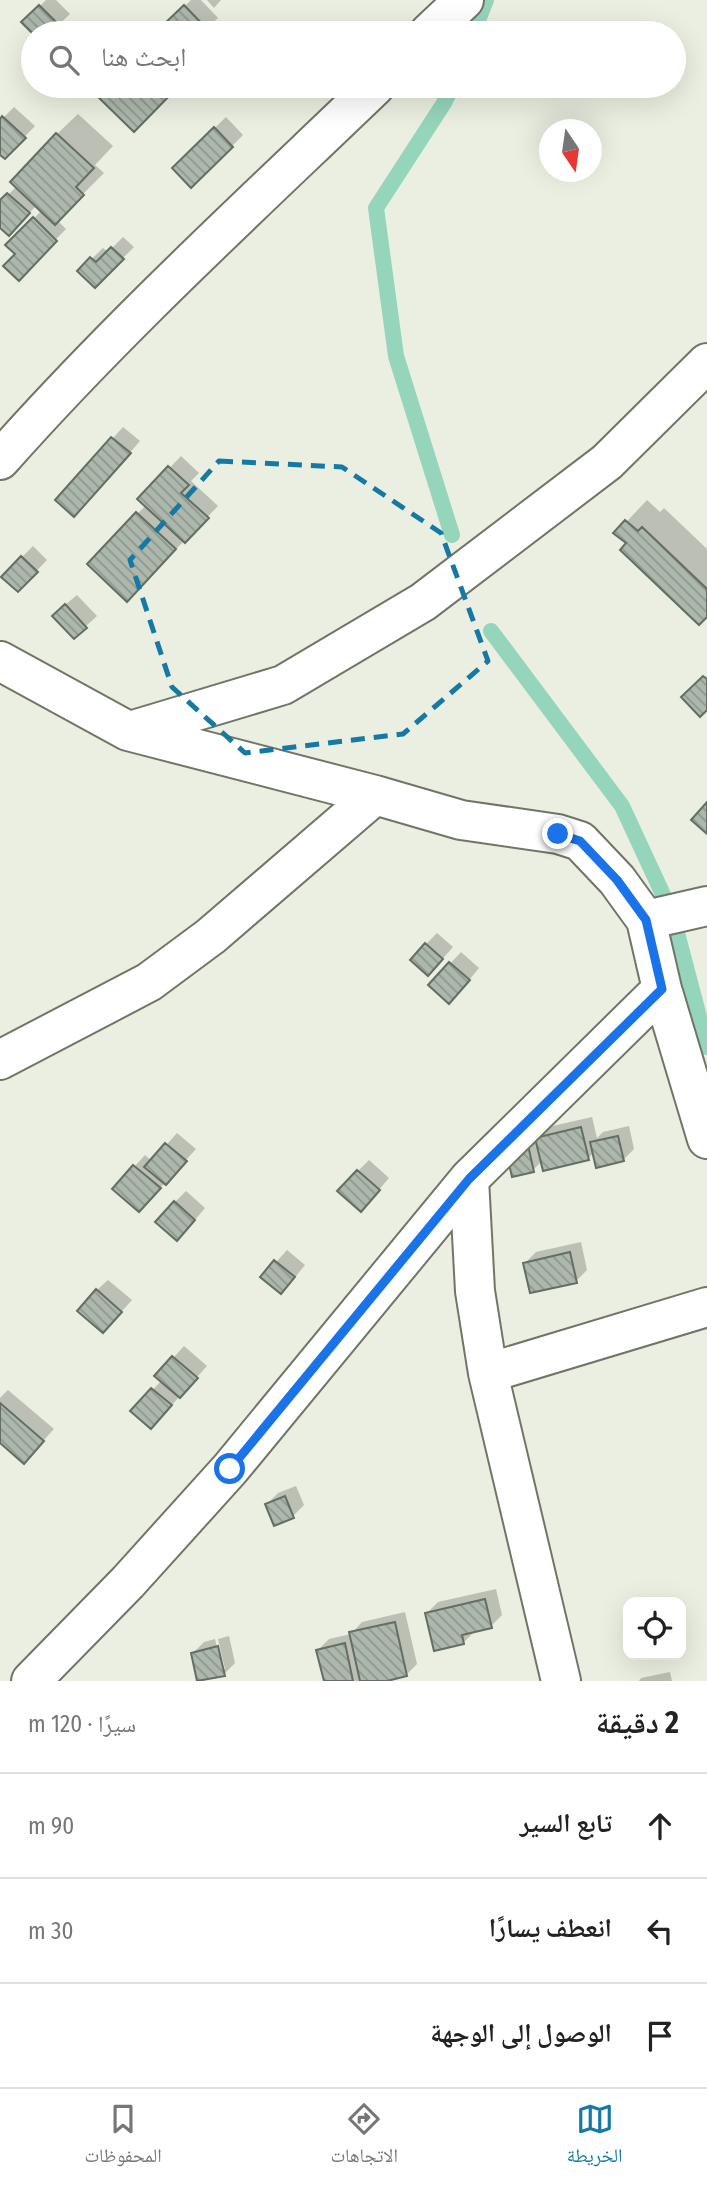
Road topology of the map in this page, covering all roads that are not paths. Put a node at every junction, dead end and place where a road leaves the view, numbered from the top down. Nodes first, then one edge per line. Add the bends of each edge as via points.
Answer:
1 (464, 0) edge
2 (442, 21) edge
3 (363, 98) edge
4 (707, 363) edge
5 (0, 460) edge
6 (0, 661) edge
7 (128, 731) junction
8 (375, 795) junction
9 (707, 906) edge
10 (646, 920) junction
11 (662, 989) junction
12 (0, 1060) edge
13 (707, 1139) edge
14 (469, 1179) junction
15 (707, 1307) edge
16 (488, 1373) junction
17 (31, 1681) edge
18 (561, 1681) edge

1 - 2 street
3 - 5 street via 192,262
4 - 7 street via 607,462 423,602 283,685
6 - 7 street
7 - 8 street
8 - 10 street via 461,820 580,841
8 - 12 street via 211,936 149,982
9 - 10 street
10 - 11 street
11 - 13 street
11 - 14 street
14 - 16 street via 475,1291
14 - 17 street via 230,1469
15 - 16 street
16 - 18 street

